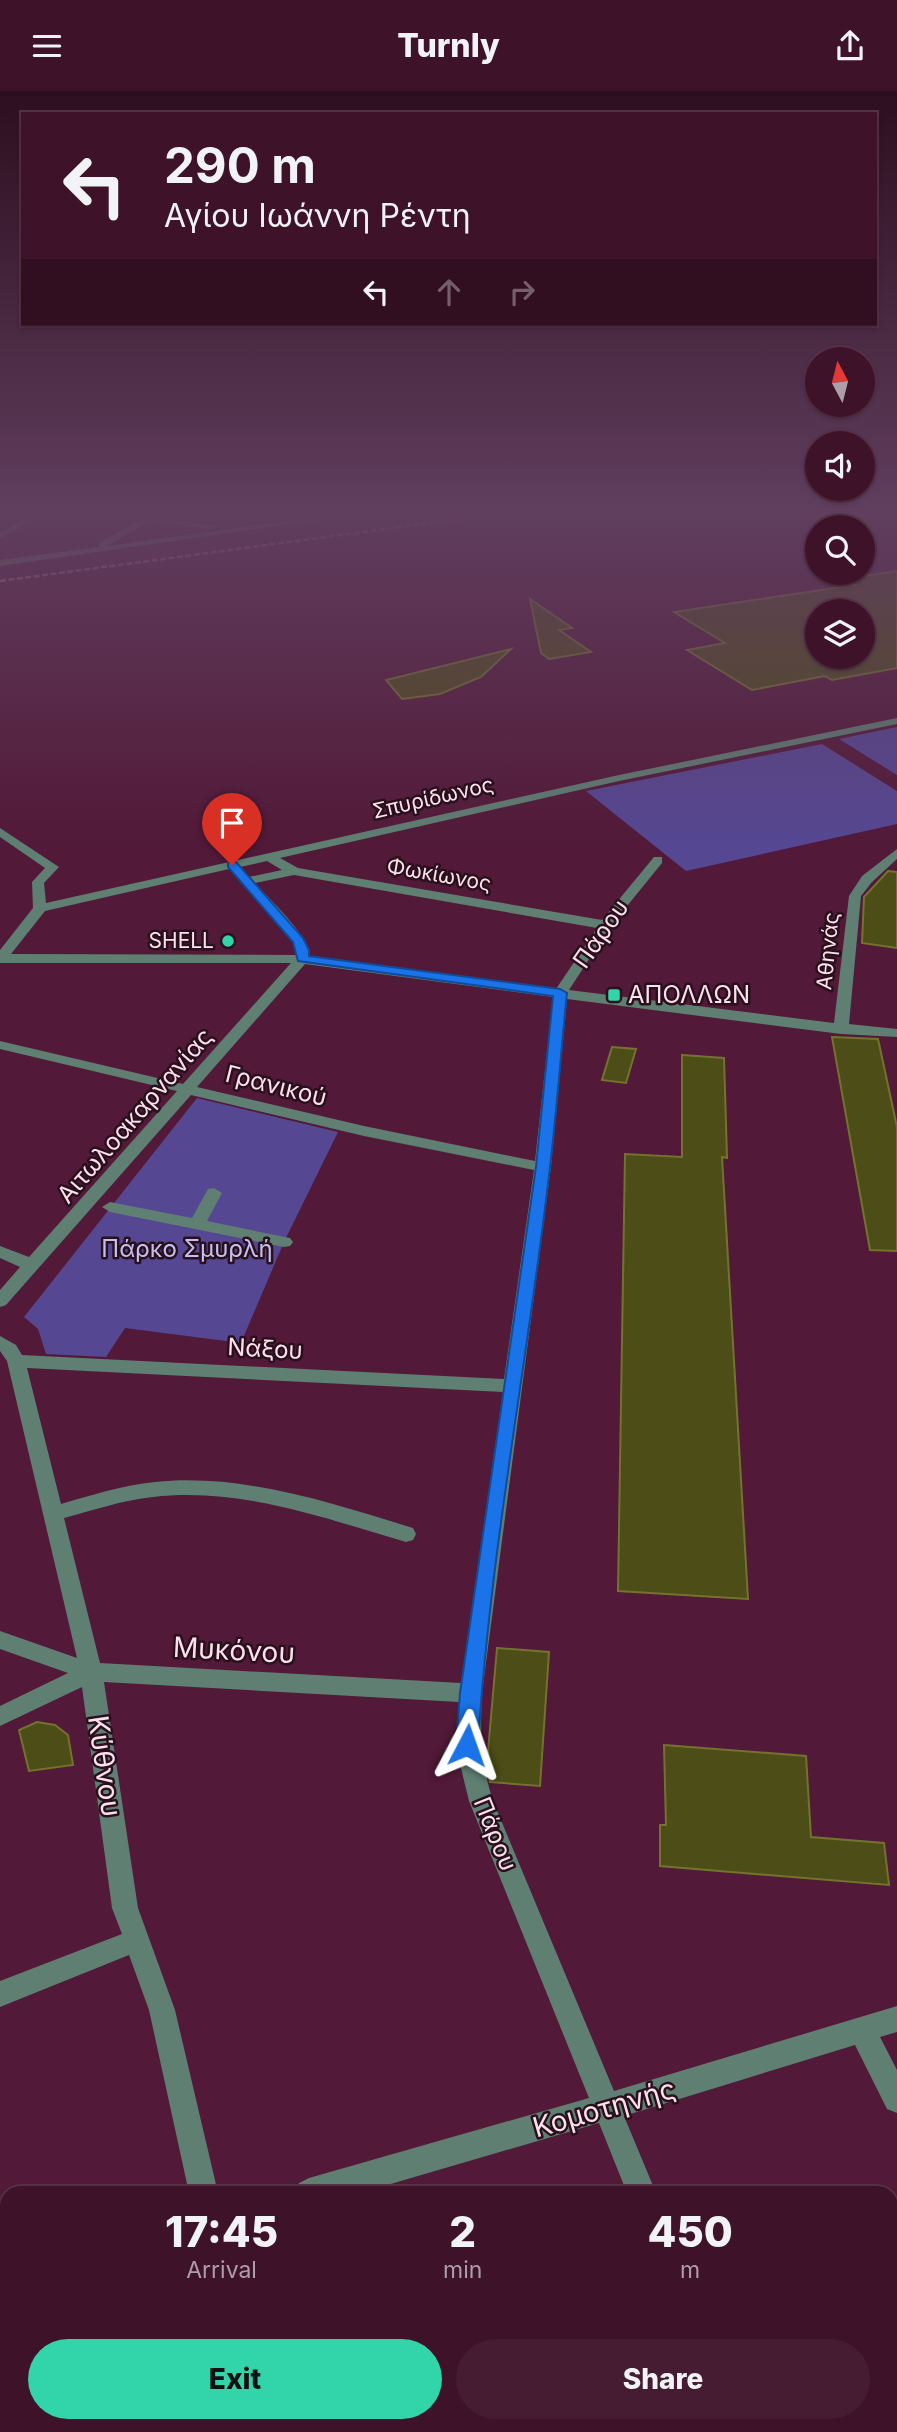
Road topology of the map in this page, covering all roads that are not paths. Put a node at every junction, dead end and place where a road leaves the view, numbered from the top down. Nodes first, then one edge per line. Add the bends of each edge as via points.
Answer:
1 (897, 721) edge
2 (0, 832) edge
3 (897, 853) edge
4 (269, 857) junction
5 (657, 860) dead end
6 (232, 865) junction
7 (294, 871) junction
8 (248, 881) junction
9 (40, 908) junction
10 (605, 925) junction
11 (1, 958) edge
12 (302, 958) junction
13 (560, 993) junction
14 (841, 1030) junction
15 (897, 1033) edge
16 (0, 1045) edge
17 (190, 1089) junction
18 (543, 1167) junction
19 (214, 1193) dead end
20 (110, 1207) dead end
21 (197, 1224) junction
22 (284, 1242) dead end
23 (0, 1251) edge
24 (33, 1266) junction
25 (0, 1301) edge
26 (0, 1342) edge
27 (16, 1361) junction
28 (511, 1386) junction
29 (51, 1514) junction
30 (406, 1534) dead end
31 (0, 1640) edge
32 (91, 1670) junction
33 (471, 1693) junction
34 (0, 1716) edge
35 (135, 1941) junction
36 (0, 1994) edge
37 (897, 2019) edge
38 (862, 2030) junction
39 (897, 2099) edge
40 (608, 2107) junction
41 (202, 2186) edge
42 (333, 2186) edge
43 (639, 2186) edge

1 - 4 street, Σπυρίδωνος
2 - 9 street via 53,867 38,882
3 - 14 street, Αθηνάς via 855,896
4 - 6 street, Σπυρίδωνος
4 - 7 street, Φωκίωνος
5 - 10 street, Πάρου
6 - 8 street
6 - 9 street, Σπυρίδωνος
7 - 8 street
7 - 10 street, Φωκίωνος
8 - 12 street via 299,941
9 - 11 street
10 - 13 street, Πάρου
11 - 12 street
12 - 13 street
12 - 17 street, Αιτωλοακαρνανίας
13 - 14 street
13 - 18 street, Πάρου
14 - 15 street
16 - 17 street, Γρανικού
17 - 18 street, Γρανικού
17 - 24 street, Αιτωλοακαρνανίας
18 - 28 street, Πάρου
19 - 21 street
20 - 21 street
21 - 22 street
23 - 24 street
24 - 25 street, Αιτωλοακαρνανίας
26 - 27 street, Κύθνου
27 - 28 street, Νάξου
27 - 29 street, Κύθνου
28 - 33 street, Πάρου
29 - 30 street via 116,1496 191,1487 271,1497
29 - 32 street, Κύθνου
31 - 32 street, Μυκόνου
32 - 33 street, Μυκόνου
32 - 34 street
32 - 35 street, Κύθνου via 125,1908
33 - 40 street, Πάρου via 467,1745 471,1773
35 - 36 street
35 - 41 street, Κύθνου via 162,2010
37 - 38 street, Κομοτηνής
38 - 39 street
38 - 40 street, Κομοτηνής
40 - 42 street, Κομοτηνής
40 - 43 street, Πάρου

